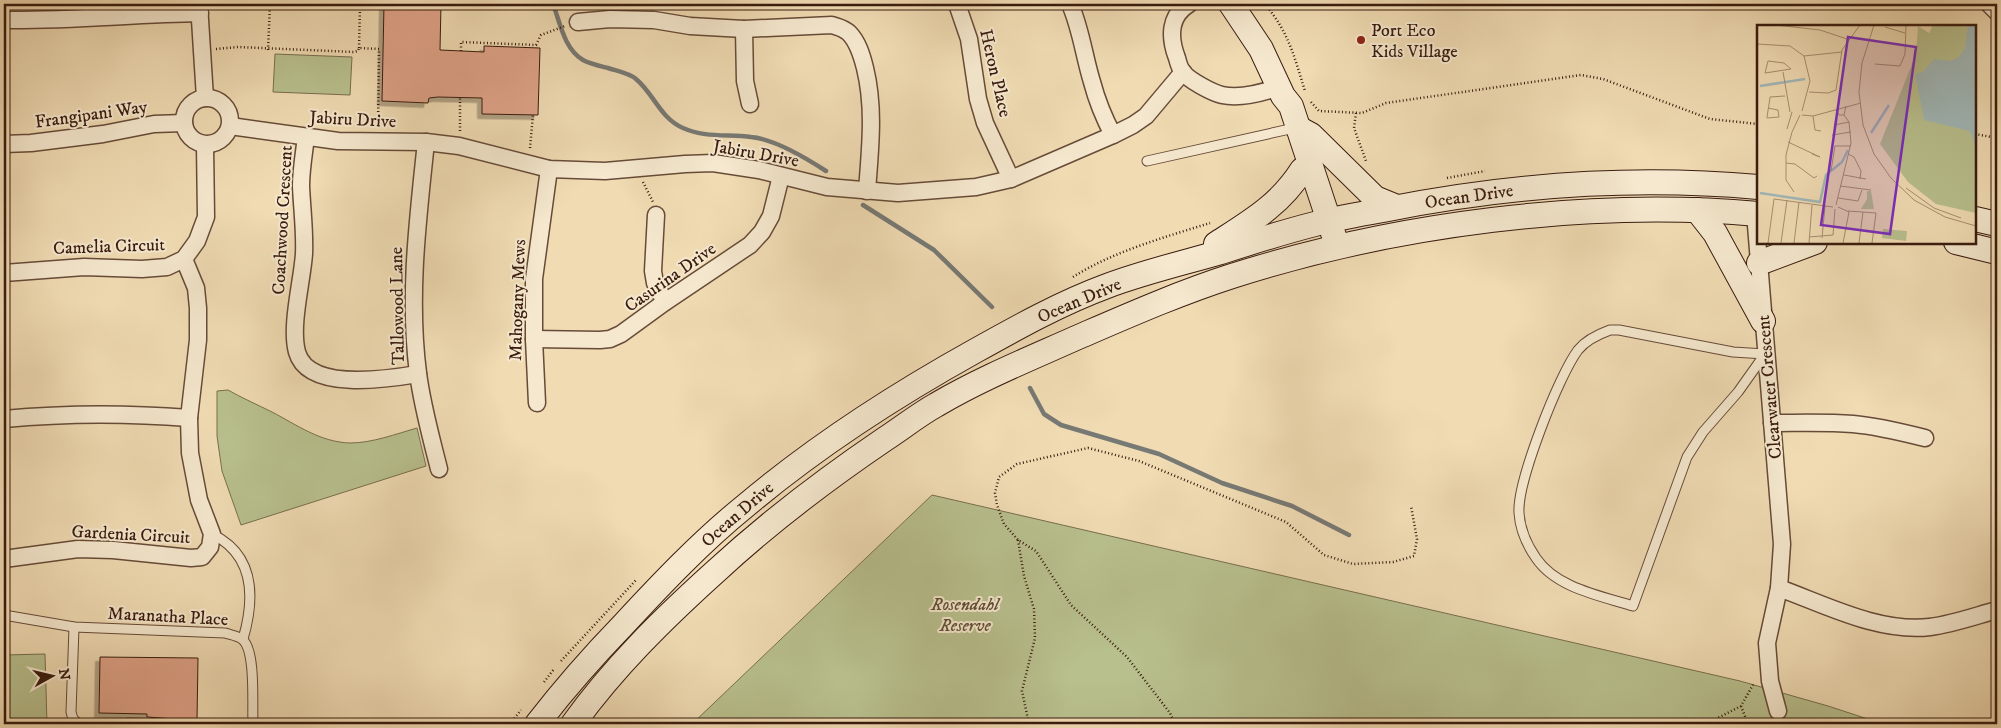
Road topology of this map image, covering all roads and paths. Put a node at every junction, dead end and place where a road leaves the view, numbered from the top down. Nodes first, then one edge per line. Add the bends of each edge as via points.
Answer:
1 (270, 4) edge
2 (957, 4) edge
3 (1070, 4) edge
4 (1189, 4) edge
5 (1231, 4) edge
6 (1265, 4) edge
7 (1989, 4) edge
8 (360, 6) dead end
9 (200, 8) edge
10 (1997, 12) edge
11 (4, 20) edge
12 (578, 22) dead end
13 (744, 29) junction
14 (555, 30) dead end
15 (359, 48) junction
16 (268, 50) junction
17 (461, 50) dead end
18 (202, 51) junction
19 (1183, 72) junction
20 (1281, 91) junction
21 (205, 98) junction
22 (460, 98) dead end
23 (750, 104) dead end
24 (1356, 113) junction
25 (533, 115) dead end
26 (184, 124) junction
27 (1757, 124) edge
28 (230, 126) junction
29 (1294, 128) junction
30 (1976, 134) edge
31 (1113, 135) junction
32 (306, 137) junction
33 (1997, 138) edge
34 (378, 141) junction
35 (426, 142) junction
36 (4, 144) edge
37 (205, 145) junction
38 (459, 146) junction
39 (1147, 161) dead end
40 (527, 164) junction
41 (635, 168) junction
42 (549, 169) junction
43 (1302, 170) junction
44 (780, 176) junction
45 (1011, 179) junction
46 (1359, 182) junction
47 (1756, 186) edge
48 (867, 191) junction
49 (1397, 207) junction
50 (1696, 210) junction
51 (1757, 214) edge
52 (656, 215) joint
53 (1976, 219) edge
54 (1323, 222) junction
55 (1997, 224) edge
56 (1758, 244) edge
57 (1810, 244) edge
58 (1964, 244) edge
59 (1331, 248) junction
60 (1997, 252) edge
61 (1200, 258) junction
62 (184, 259) junction
63 (1759, 263) junction
64 (4, 273) edge
65 (665, 302) junction
66 (1763, 321) junction
67 (534, 340) junction
68 (1766, 354) junction
69 (418, 374) junction
70 (538, 403) dead end
71 (189, 418) junction
72 (4, 419) edge
73 (1772, 423) junction
74 (1925, 438) dead end
75 (439, 469) dead end
76 (1411, 506) dead end
77 (212, 534) junction
78 (1018, 540) junction
79 (4, 559) edge
80 (1779, 588) junction
81 (1997, 610) edge
82 (4, 615) edge
83 (74, 627) junction
84 (243, 639) junction
85 (1768, 651) junction
86 (1741, 706) junction
87 (1778, 712) dead end
88 (92, 724) edge
89 (123, 724) edge
90 (166, 724) edge
91 (252, 724) edge
92 (537, 724) edge
93 (573, 724) edge
94 (1029, 724) edge
95 (1175, 724) edge
96 (1706, 724) edge
97 (1748, 724) edge

1 - 16 path
2 - 45 street, Heron Place via 969,39 985,123
3 - 31 street via 1094,89
4 - 19 street via 1177,13 1172,30 1172,42
5 - 20 main road via 1261,49
6 - 24 path via 1280,21 1291,44 1306,96 1318,111
7 - 10 street
8 - 15 path
9 - 11 street via 65,20
9 - 18 street
12 - 13 street via 654,20
13 - 23 street via 745,81
13 - 48 street via 832,25 849,33 862,55 869,88 872,122
14 - 17 path via 541,35 536,45 461,42
15 - 16 path via 358,52
15 - 34 path via 379,49
16 - 18 path
18 - 21 street
19 - 20 street via 1205,88 1222,95
19 - 31 street, Jabiru Drive via 1146,116
20 - 29 main road via 1292,106
21 - 26 street via 189,106
21 - 28 street via 219,101 224,106
22 - 38 path
24 - 27 path via 1386,103 1581,75 1603,79 1710,119
24 - 46 path via 1354,128 1367,169
25 - 40 path
26 - 36 street, Frangipani Way via 154,124 103,134
26 - 37 street via 190,138
28 - 32 street, Jabiru Drive
28 - 37 street via 221,140
29 - 39 lane
29 - 43 main road
29 - 46 main road via 1311,135
29 - 54 main road
30 - 33 path
31 - 45 street, Jabiru Drive
32 - 34 street, Jabiru Drive
32 - 69 street, Coachwood Crescent via 301,185 304,246 296,320 297,353 302,364 311,372 325,377 356,380
34 - 35 street, Jabiru Drive
35 - 38 street, Jabiru Drive
35 - 69 street, Tallowood Lane via 414,269
37 - 62 street, Camelia Circuit via 206,217 198,241
38 - 40 street, Jabiru Drive
40 - 42 street, Jabiru Drive
41 - 42 street, Jabiru Drive
41 - 44 street, Jabiru Drive via 713,163
41 - 52 path via 650,194
42 - 67 street, Mahogany Mews via 534,279
43 - 54 main road
43 - 61 main road via 1272,206
44 - 48 street, Jabiru Drive via 827,187
44 - 65 street, Casurina Drive via 771,216 756,239
45 - 48 street, Jabiru Drive via 946,191
46 - 49 main road via 1375,198
47 - 49 main road, Ocean Drive via 1604,182 1441,198
47 - 51 main road, Clearwater Crescent
49 - 54 main road, Ocean Drive
50 - 51 main road, Ocean Drive
50 - 59 main road, Ocean Drive via 1528,215 1446,226
50 - 66 main road via 1715,233
52 - 65 street via 653,271
53 - 55 main road
54 - 59 main road
54 - 61 main road, Ocean Drive
56 - 63 street, Clearwater Crescent
57 - 63 main road
58 - 60 main road
59 - 93 main road, Ocean Drive via 1232,276 1148,307 1023,361 936,405 850,463 750,540 674,610 596,692
61 - 92 main road, Ocean Drive via 1108,285 1040,315 914,386 817,450 743,507 696,549 592,657
62 - 64 street, Camelia Circuit via 167,267 142,269 84,267
62 - 71 street, Gardenia Circuit via 196,288 198,308 198,340
63 - 66 street, Clearwater Crescent
65 - 67 street, Casurina Drive via 643,320 610,339
66 - 68 street, Clearwater Crescent
67 - 70 street, Mahogany Mews
68 - 68 lane via 1733,352 1619,330 1600,333 1580,348 1567,367 1522,485 1519,501 1521,525 1537,560 1561,580 1633,606 1692,447
68 - 73 street, Clearwater Crescent
69 - 75 street, Tallowood Lane
71 - 72 street via 78,413
71 - 77 street, Gardenia Circuit via 190,453 199,500
73 - 74 street via 1854,424
73 - 80 street, Clearwater Crescent via 1782,544
76 - 78 path via 1416,539 1414,556 1393,562 1353,564 1324,555 1286,522 1139,461 1088,448 1017,464 999,477 995,493 997,505 1004,524
77 - 79 street, Gardenia Circuit via 210,547 202,556 191,558 78,549
77 - 84 lane via 235,549 249,582 250,617
78 - 94 path via 1034,609 1035,638 1022,691
78 - 95 path via 1036,551 1071,605 1126,657
80 - 81 street via 1844,613 1909,627 1929,627
80 - 85 street, Clearwater Crescent
82 - 83 lane, Maranatha Place
83 - 84 lane, Maranatha Place via 225,633
83 - 88 lane via 71,712 79,724
84 - 91 lane, Maranatha Place via 251,661
85 - 86 path
85 - 87 street, Clearwater Crescent via 1770,681
86 - 96 path
86 - 97 path
89 - 90 lane

